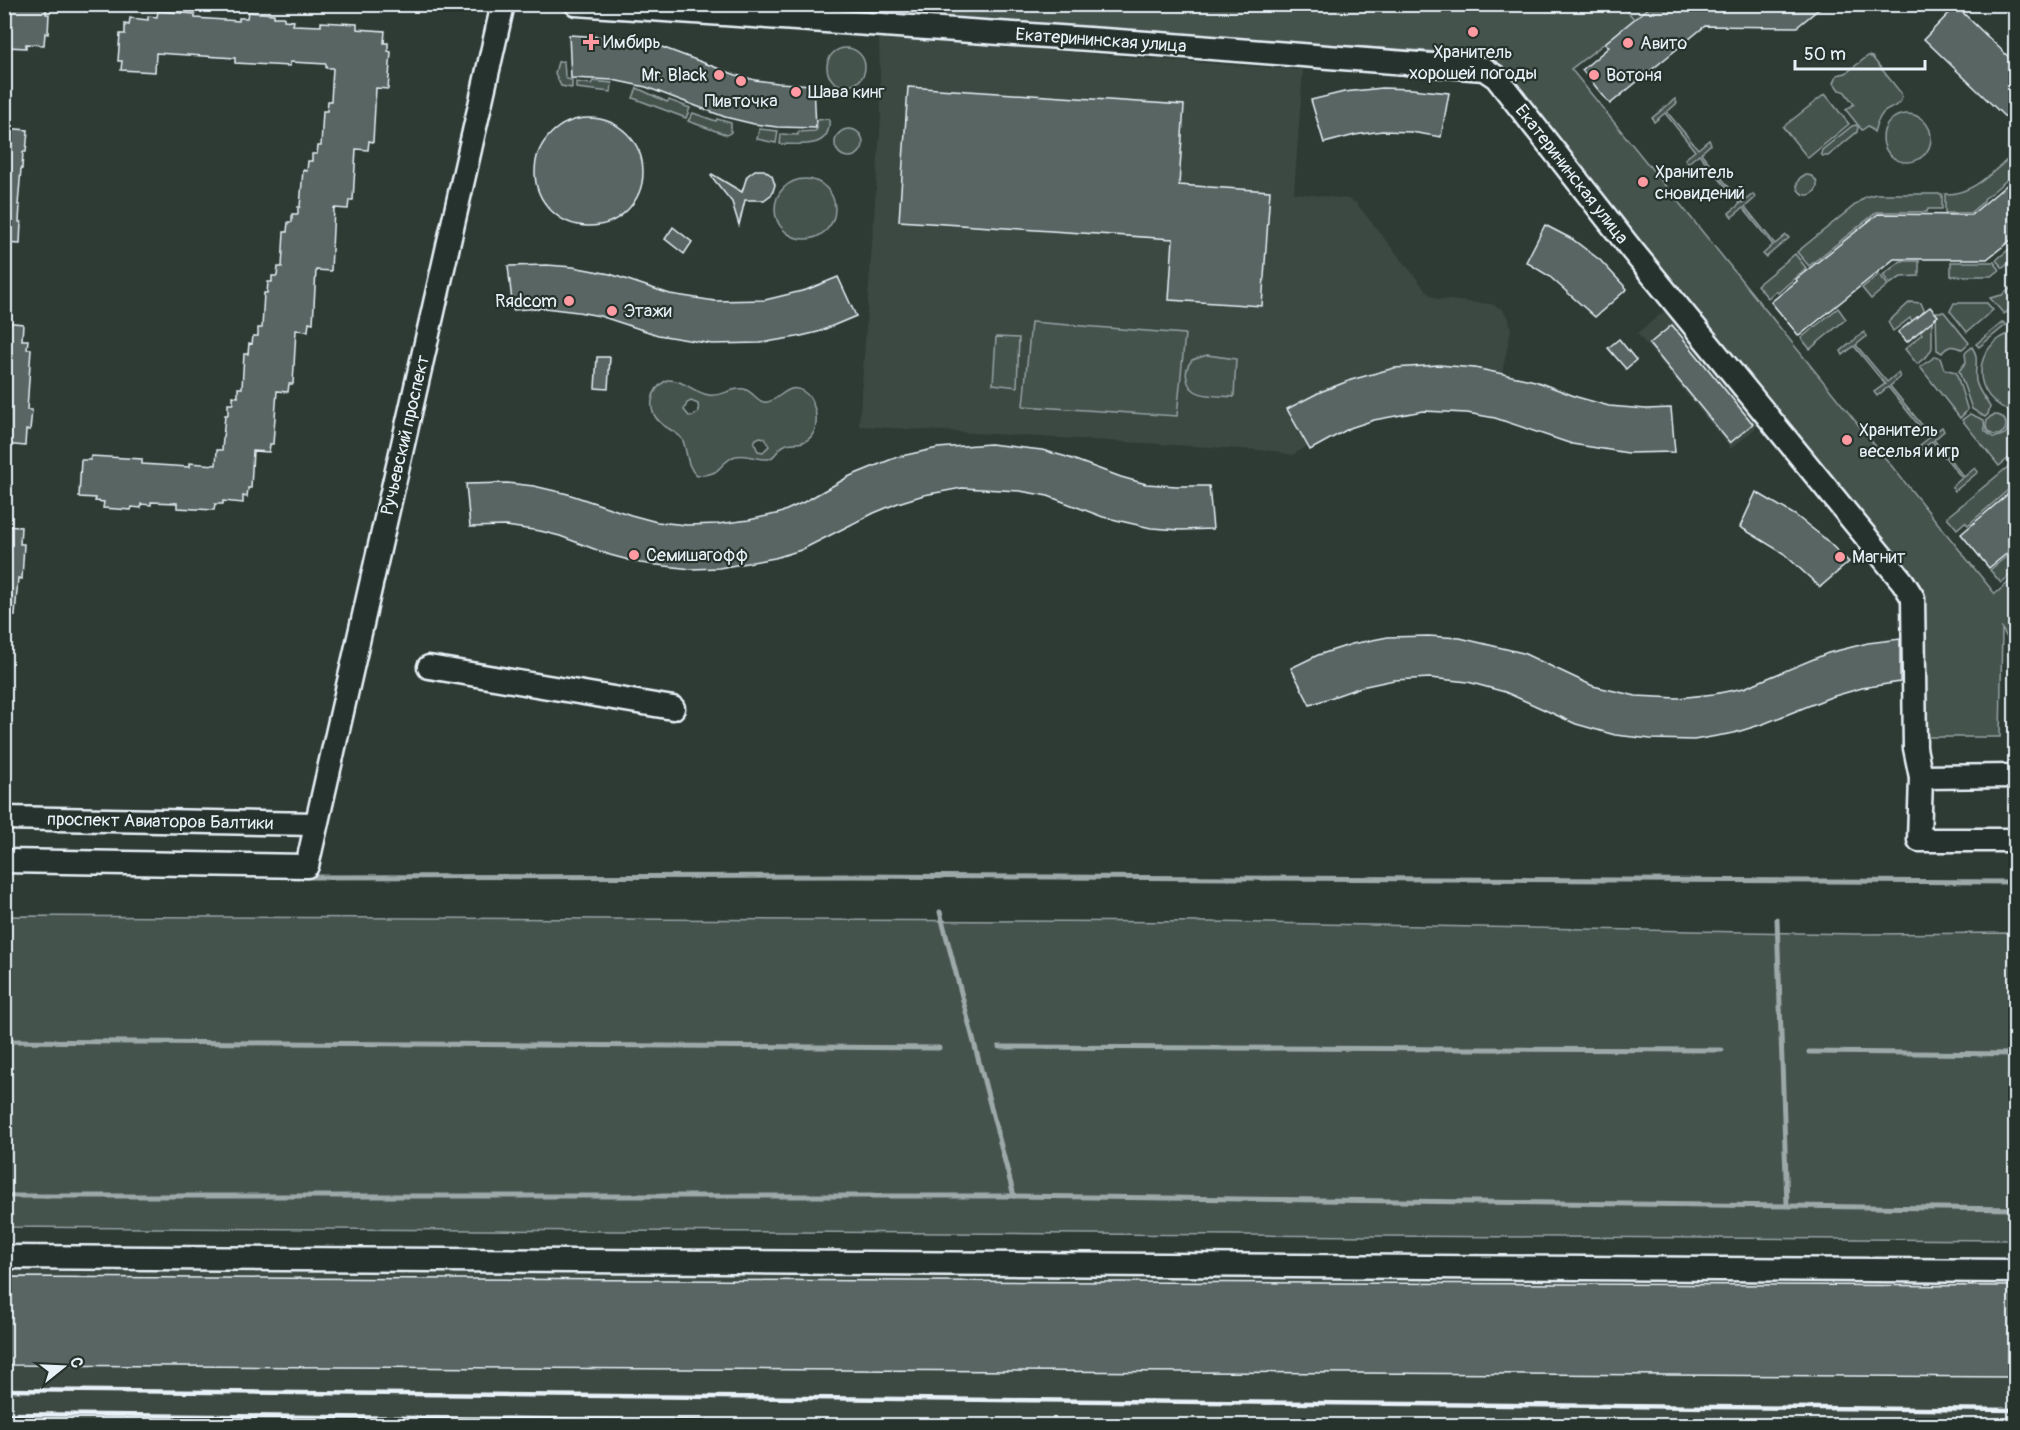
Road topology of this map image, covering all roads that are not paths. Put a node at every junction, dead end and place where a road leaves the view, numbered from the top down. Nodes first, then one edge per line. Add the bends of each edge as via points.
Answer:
1 (503, 4) edge
2 (576, 4) edge
3 (429, 667) dead end
4 (673, 708) dead end
5 (2016, 776) edge
6 (1921, 777) junction
7 (4, 818) edge
8 (316, 824) junction
9 (2016, 840) edge
10 (4, 861) edge
11 (4, 1257) edge
12 (2016, 1271) edge

1 - 8 street, Ручьевский проспект
2 - 6 street, Екатерининская улица via 1484,69 1496,77 1903,582 1912,598 1915,748
3 - 4 street
5 - 6 street
6 - 9 street, Екатерининская улица via 1919,840
7 - 8 street, проспект Авиаторов Балтики
8 - 10 street, Ручьевский проспект via 307,866
11 - 12 street

